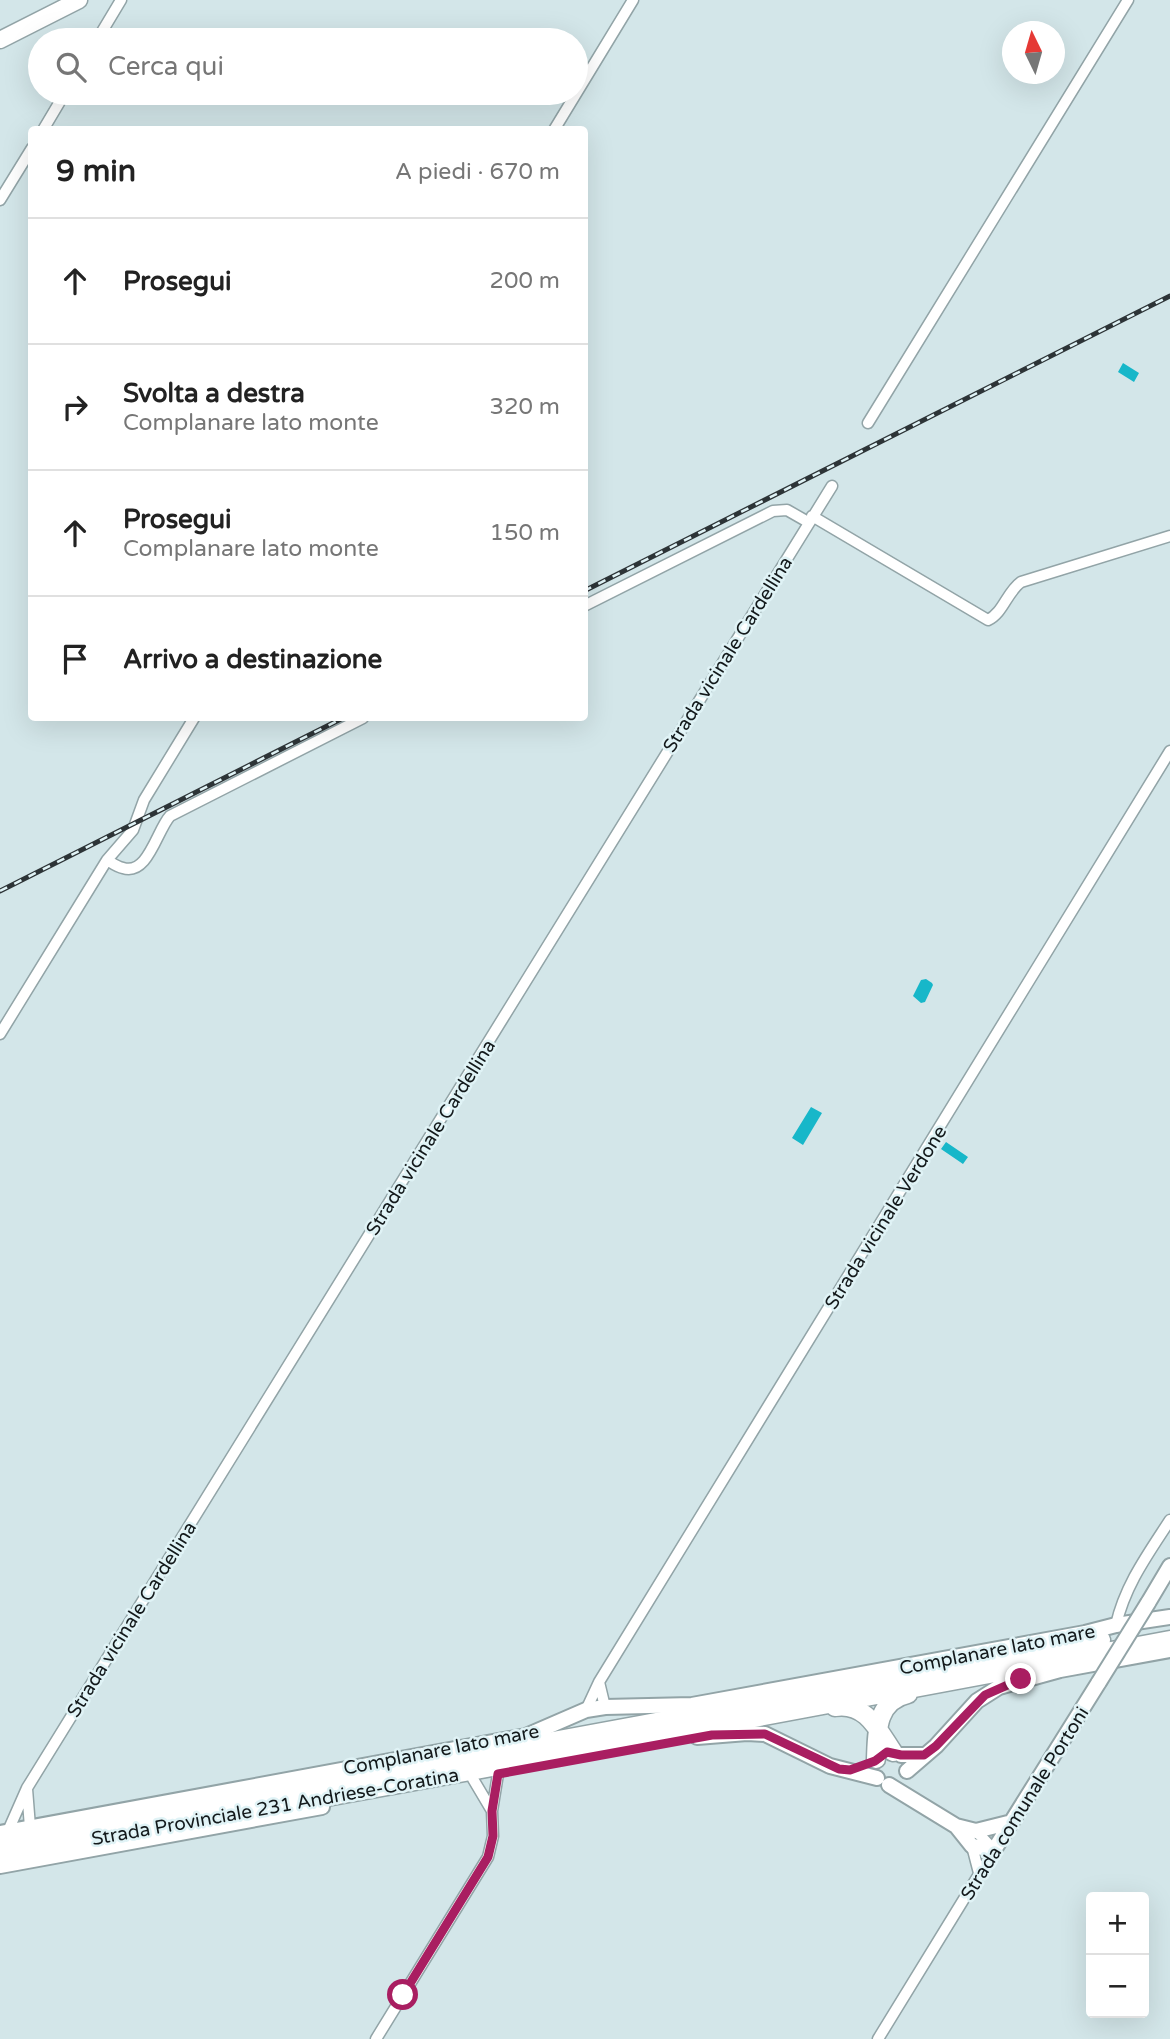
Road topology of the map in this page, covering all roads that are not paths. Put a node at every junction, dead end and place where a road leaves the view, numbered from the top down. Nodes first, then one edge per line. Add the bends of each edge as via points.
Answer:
1 (79, 0) edge
2 (121, 0) edge
3 (633, 0) edge
4 (1128, 0) edge
5 (104, 28) edge
6 (0, 40) edge
7 (588, 74) edge
8 (58, 105) edge
9 (569, 105) edge
10 (45, 126) edge
11 (556, 126) edge
12 (28, 154) edge
13 (0, 200) edge
14 (868, 423) dead end
15 (832, 486) dead end
16 (810, 519) junction
17 (1170, 536) edge
18 (588, 604) edge
19 (192, 721) edge
20 (357, 721) edge
21 (1170, 751) edge
22 (107, 860) junction
23 (0, 1034) edge
24 (1170, 1520) edge
25 (1170, 1566) edge
26 (1170, 1617) edge
27 (1116, 1625) junction
28 (1170, 1628) edge
29 (1170, 1640) edge
30 (1170, 1650) edge
31 (983, 1674) junction
32 (600, 1682) junction
33 (605, 1707) junction
34 (586, 1710) junction
35 (755, 1717) junction
36 (878, 1730) junction
37 (897, 1754) junction
38 (924, 1755) junction
39 (876, 1760) junction
40 (850, 1770) junction
41 (906, 1773) junction
42 (498, 1774) junction
43 (473, 1779) junction
44 (883, 1781) junction
45 (27, 1788) junction
46 (917, 1803) junction
47 (492, 1811) junction
48 (1012, 1822) junction
49 (956, 1826) junction
50 (30, 1827) junction
51 (976, 1831) junction
52 (3, 1836) edge
53 (972, 1846) junction
54 (994, 1850) junction
55 (0, 1856) edge
56 (0, 1866) edge
57 (979, 1873) junction
58 (376, 2039) edge
59 (878, 2039) edge

1 - 6 main road
2 - 5 street
3 - 7 street
4 - 14 street
8 - 10 street
9 - 11 street
12 - 13 street
15 - 16 street, Strada vicinale Cardellina
16 - 17 street via 988,620 1021,582
16 - 18 street via 773,510
16 - 45 street, Strada vicinale Cardellina
19 - 22 street via 144,800 134,831
20 - 22 street via 170,816 137,867 123,869
21 - 32 street, Strada vicinale Verdone
22 - 23 street
24 - 27 street via 1132,1579
25 - 48 street, Strada comunale Portoni, bridge
26 - 27 street, Complanare lato mare
27 - 33 street, Complanare lato mare via 692,1705
28 - 52 highway, Strada Provinciale 231 Andriese-Coratina
29 - 31 highway, Strada Provinciale 231 Andriese-Coratina
30 - 38 street via 1005,1684 977,1701
31 - 35 highway, Strada Provinciale 231 Andriese-Coratina
31 - 36 highway via 895,1698 882,1711
32 - 33 street
32 - 34 street, Strada vicinale Verdone
33 - 34 street, Complanare lato mare
34 - 50 street, Complanare lato mare via 526,1736
35 - 36 highway via 851,1706 866,1713
35 - 55 highway, Strada Provinciale 231 Andriese-Coratina
36 - 37 highway
36 - 39 highway
37 - 38 street
37 - 39 street via 884,1753
37 - 41 street via 906,1763
38 - 41 street
39 - 40 street
39 - 44 street via 874,1770
40 - 42 street via 830,1766 774,1737 747,1733 712,1735
40 - 44 street
41 - 44 street via 901,1782
41 - 46 street
42 - 43 street
42 - 47 street
43 - 47 street
43 - 56 street
44 - 46 street
45 - 50 street
45 - 52 street, Strada vicinale Cardellina
46 - 49 street
47 - 58 street via 488,1857
48 - 51 street
48 - 54 street, Strada comunale Portoni
49 - 51 street
49 - 53 street
50 - 52 street, Complanare lato mare
51 - 54 street
53 - 54 street
53 - 57 street
54 - 57 street, Strada comunale Portoni
57 - 59 street, Strada comunale Portoni

